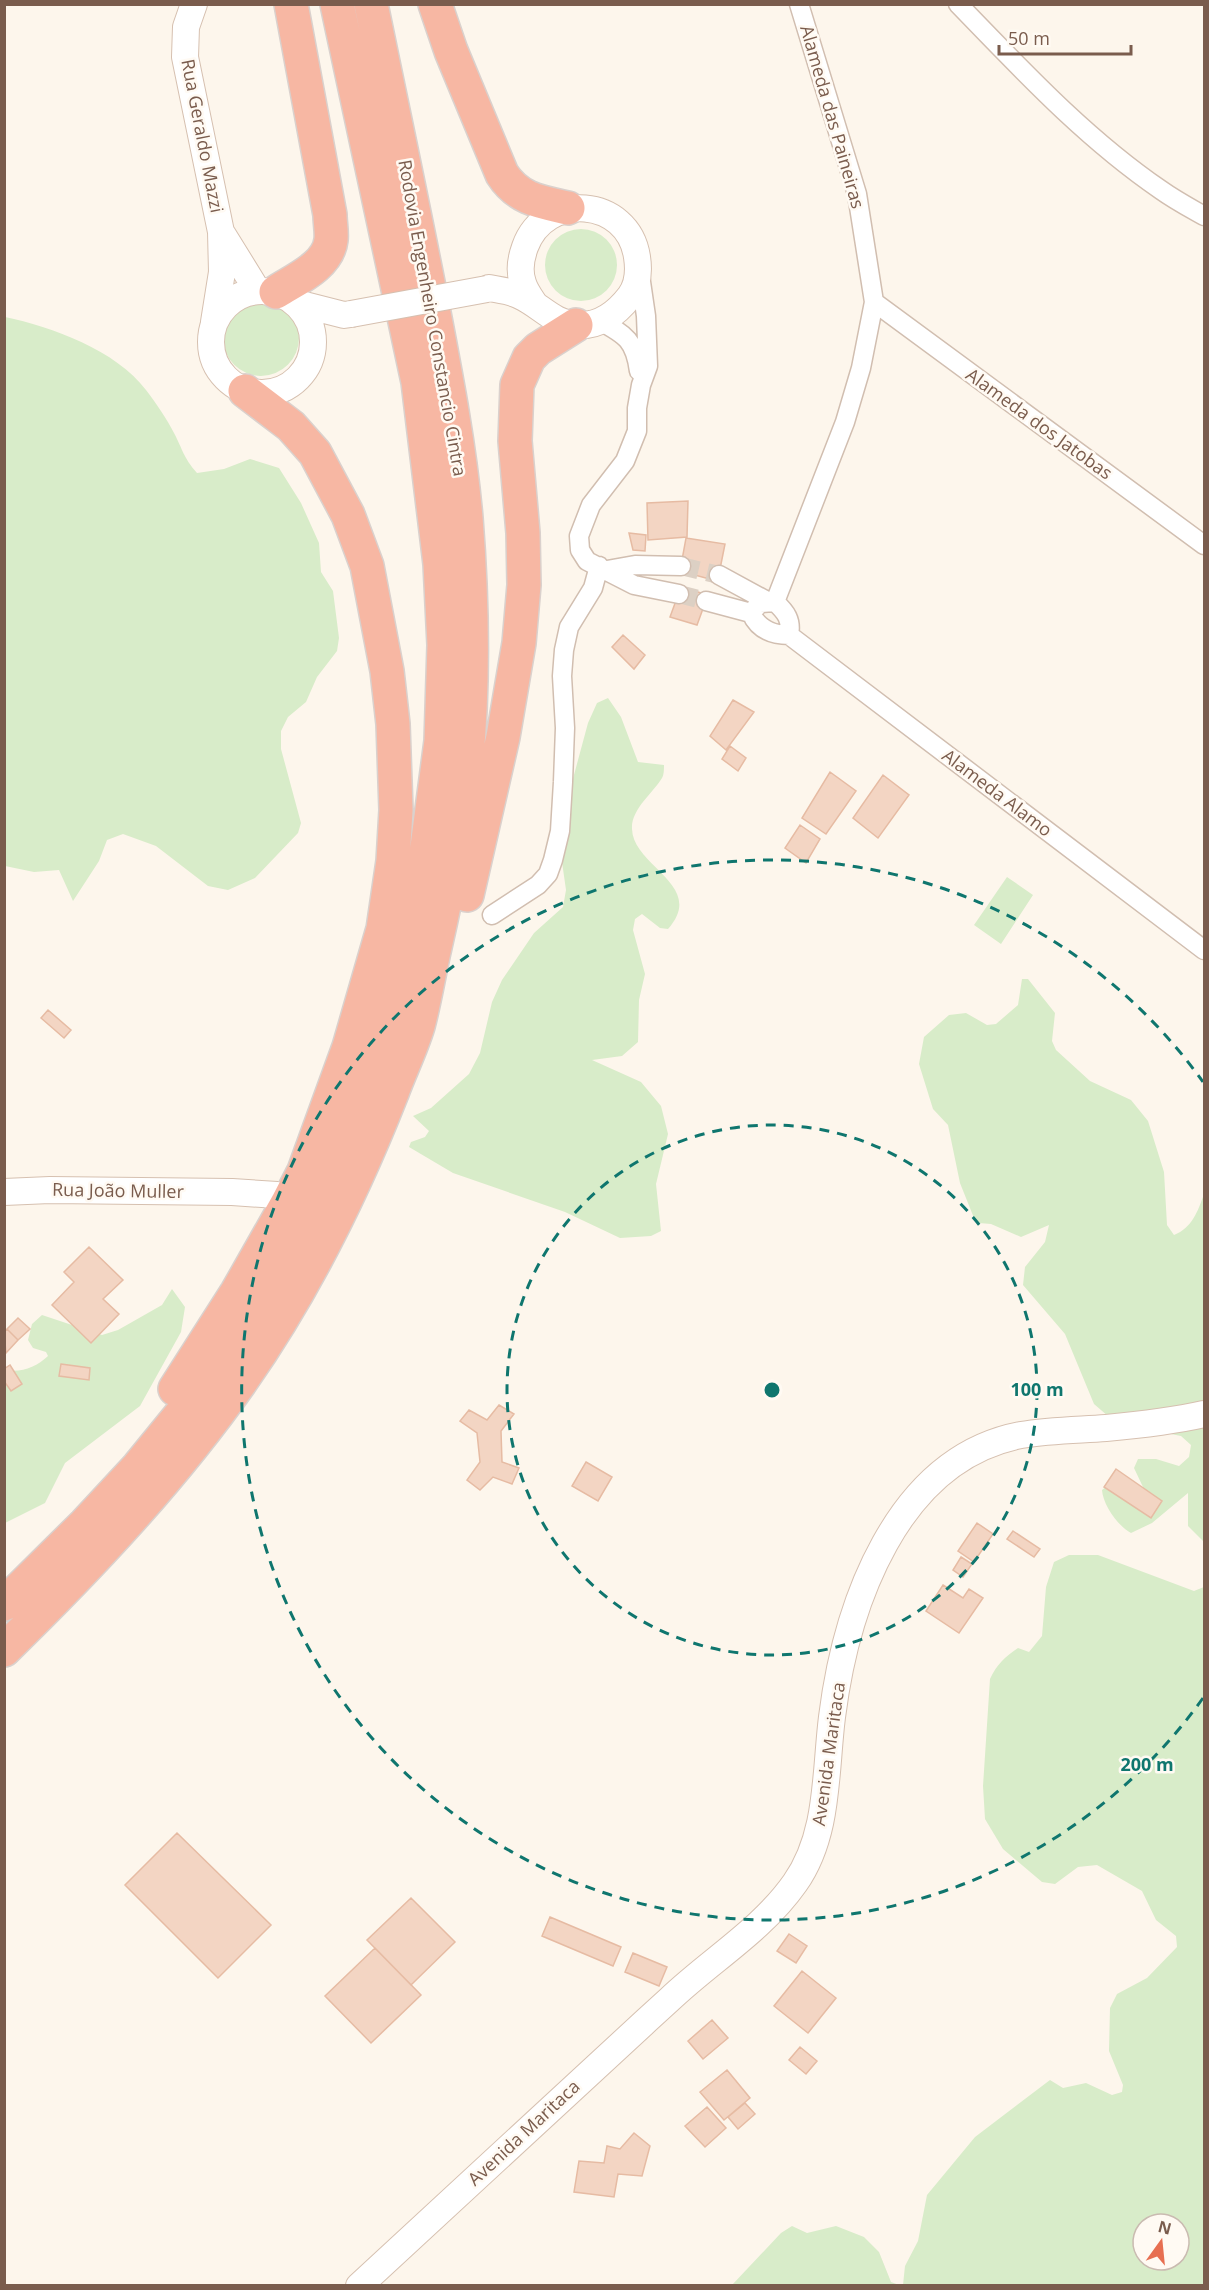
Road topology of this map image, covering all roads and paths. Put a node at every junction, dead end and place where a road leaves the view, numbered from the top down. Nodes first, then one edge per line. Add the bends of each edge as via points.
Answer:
1 (194, 4) edge
2 (291, 4) edge
3 (337, 4) edge
4 (371, 4) edge
5 (435, 4) edge
6 (799, 4) edge
7 (958, 4) edge
8 (568, 208) junction
9 (1204, 216) edge
10 (221, 232) junction
11 (521, 258) junction
12 (639, 268) junction
13 (488, 288) junction
14 (277, 295) junction
15 (874, 302) junction
16 (534, 303) junction
17 (347, 315) junction
18 (214, 322) junction
19 (588, 323) junction
20 (312, 356) junction
21 (641, 385) junction
22 (245, 391) junction
23 (1204, 545) edge
24 (681, 566) tunnel mouth
25 (603, 568) junction
26 (719, 575) tunnel mouth
27 (679, 594) tunnel mouth
28 (706, 601) tunnel mouth
29 (771, 602) junction
30 (751, 613) junction
31 (789, 635) junction
32 (492, 915) dead end
33 (1204, 950) edge
34 (418, 1025) junction
35 (304, 1171) junction
36 (4, 1192) edge
37 (232, 1192) junction
38 (287, 1204) junction
39 (1204, 1414) edge
40 (85, 1524) junction
41 (4, 1604) edge
42 (4, 1650) edge
43 (359, 2286) edge

1 - 10 street, Rua Geraldo Mazzi via 186,27 185,57
2 - 14 highway via 330,215 331,241 324,258
3 - 40 highway, Rodovia Engenheiro Constancio Cintra via 418,382 440,564 444,645 441,741 419,908 381,1048 352,1120 277,1273 239,1336 187,1407
4 - 34 highway, Rodovia Engenheiro Constancio Cintra via 449,396 466,514 471,594 469,736 464,790 451,875
5 - 8 highway via 506,180 538,202
6 - 15 street, Alameda das Paineiras via 857,194
7 - 9 street via 1057,105 1113,155
8 - 11 street via 546,218 529,235
8 - 12 street via 589,208 609,215 625,229 636,247
10 - 14 street via 232,253
10 - 18 street via 222,272
11 - 13 street
11 - 16 street via 522,282
12 - 19 street via 634,290 620,309
12 - 21 street via 648,366
13 - 16 street via 514,293
13 - 17 street, bridge
14 - 17 street
14 - 18 street via 239,295
14 - 20 street via 309,318 314,336
15 - 23 street, Alameda dos Jatobas
15 - 29 street via 845,422
16 - 19 street via 553,319
17 - 20 street
18 - 22 street via 210,343 215,363 227,380
19 - 21 street via 626,336 637,354
19 - 34 highway via 538,349 529,358 517,385 515,441 524,585 519,643 503,737 466,901 451,949
20 - 22 street via 303,375 286,388 266,393
21 - 25 street via 637,431 625,461 591,504 579,536 580,550 587,561
22 - 35 highway via 291,426 315,453 348,515 367,566 387,671 394,735 396,810 383,929 349,1047
24 - 25 street
25 - 27 street via 634,585
25 - 32 street via 569,627 564,650 563,782 560,831 553,860 538,885
26 - 29 street
28 - 30 street, Alameda Alamo
29 - 30 street via 755,607
29 - 31 street via 785,611 790,621
30 - 31 street, Alameda Alamo via 770,633
31 - 33 street, Alameda Alamo
34 - 42 highway, Rodovia Engenheiro Constancio Cintra via 372,1143 323,1249 243,1378 144,1504
35 - 37 street
35 - 38 highway
36 - 37 street, Rua João Muller
37 - 38 street via 277,1195
38 - 40 highway via 212,1331 99,1497
39 - 43 street, Avenida Maritaca via 1018,1436 981,1448 946,1469 907,1508 881,1548 852,1622 834,1706 823,1813 814,1848 795,1882 763,1919 679,1990
40 - 41 highway, Rodovia Engenheiro Constancio Cintra

